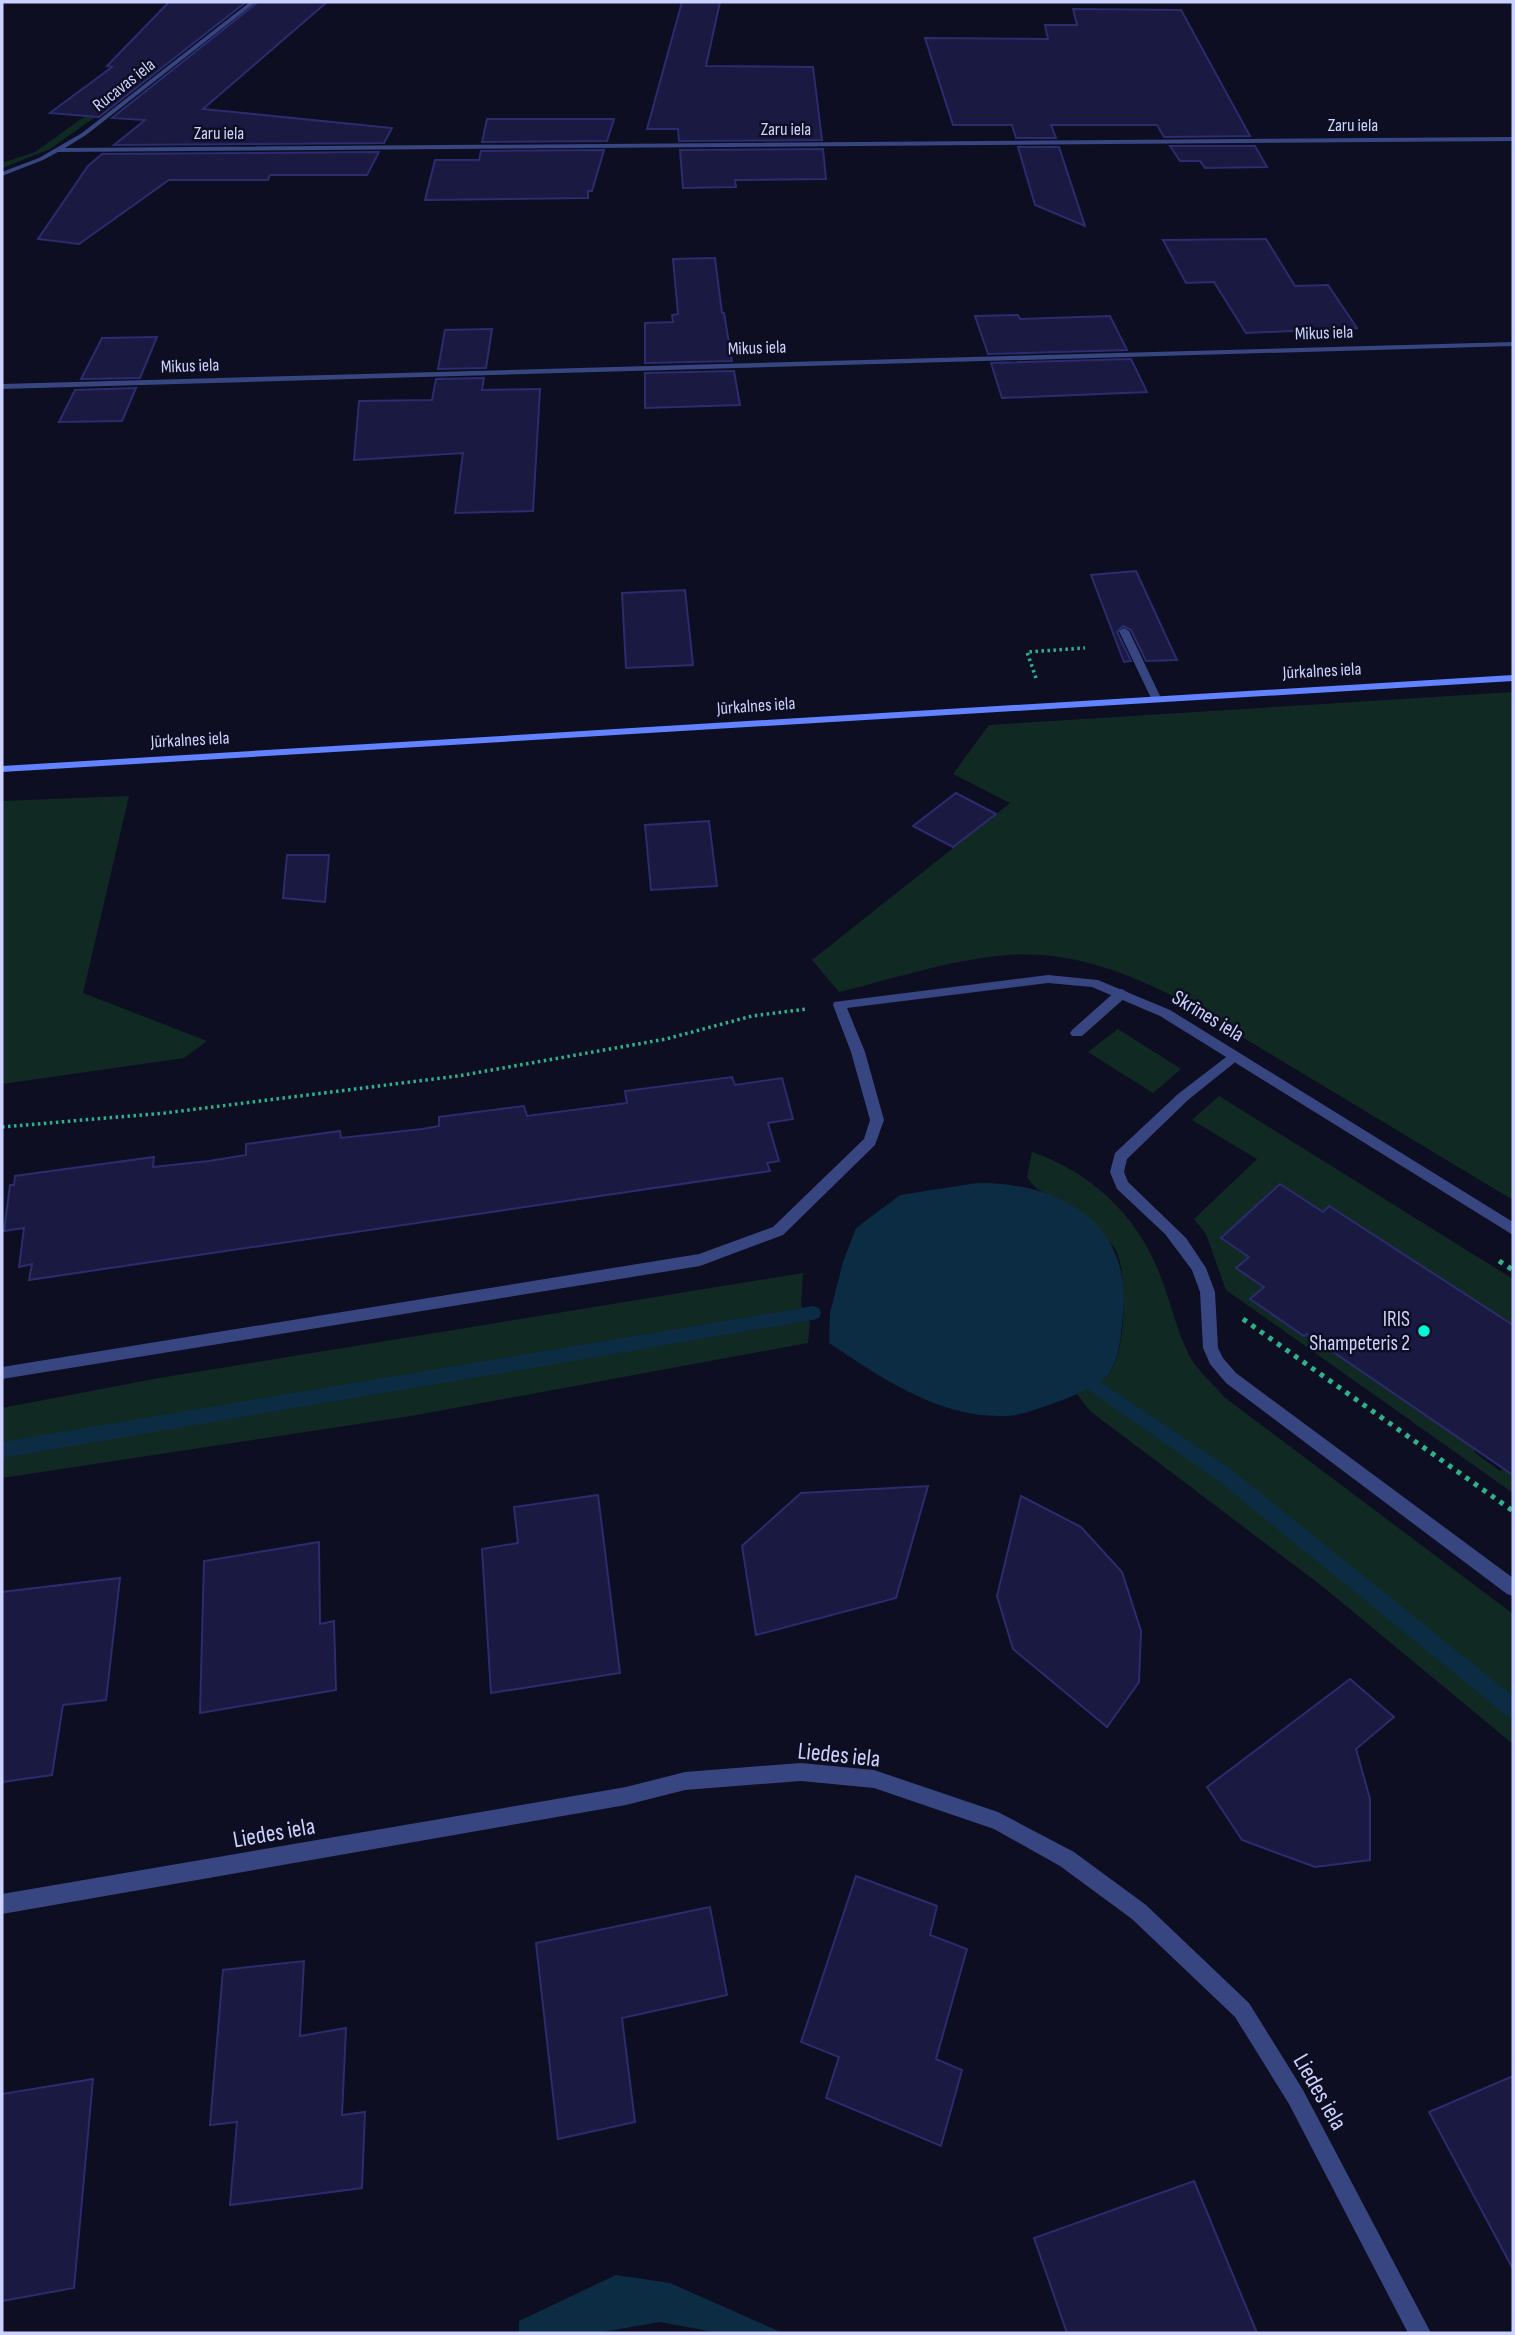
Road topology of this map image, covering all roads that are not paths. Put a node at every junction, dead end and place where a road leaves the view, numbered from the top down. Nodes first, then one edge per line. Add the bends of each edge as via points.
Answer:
1 (253, 2) edge
2 (1513, 139) edge
3 (59, 150) junction
4 (2, 174) edge
5 (1513, 344) edge
6 (2, 387) edge
7 (1124, 631) dead end
8 (1513, 678) edge
9 (1156, 698) junction
10 (2, 769) edge
11 (1122, 993) junction
12 (1077, 1033) dead end
13 (1234, 1056) junction
14 (1513, 1229) edge
15 (2, 1373) edge
16 (1513, 1588) edge
17 (2, 1904) edge
18 (1420, 2333) edge

1 - 3 street, Rucavas iela
2 - 3 street, Zaru iela
3 - 4 street, Rucavas iela
5 - 6 street, Mikus iela
7 - 9 street
8 - 9 street, Jūrkalnes iela
9 - 10 street, Jūrkalnes iela
11 - 12 street
11 - 13 street, Skrīnes iela via 1165,1013
11 - 15 street, Skrīnes iela via 1094,983 1048,979 839,1005 877,1120 870,1141 778,1231 700,1260
13 - 14 street, Skrīnes iela
13 - 16 street via 1120,1157 1117,1172 1122,1185 1193,1255 1207,1293 1211,1350 1231,1378
17 - 18 street, Liedes iela via 626,1796 685,1781 801,1772 874,1779 998,1821 1067,1859 1139,1912 1242,2010 1296,2097

